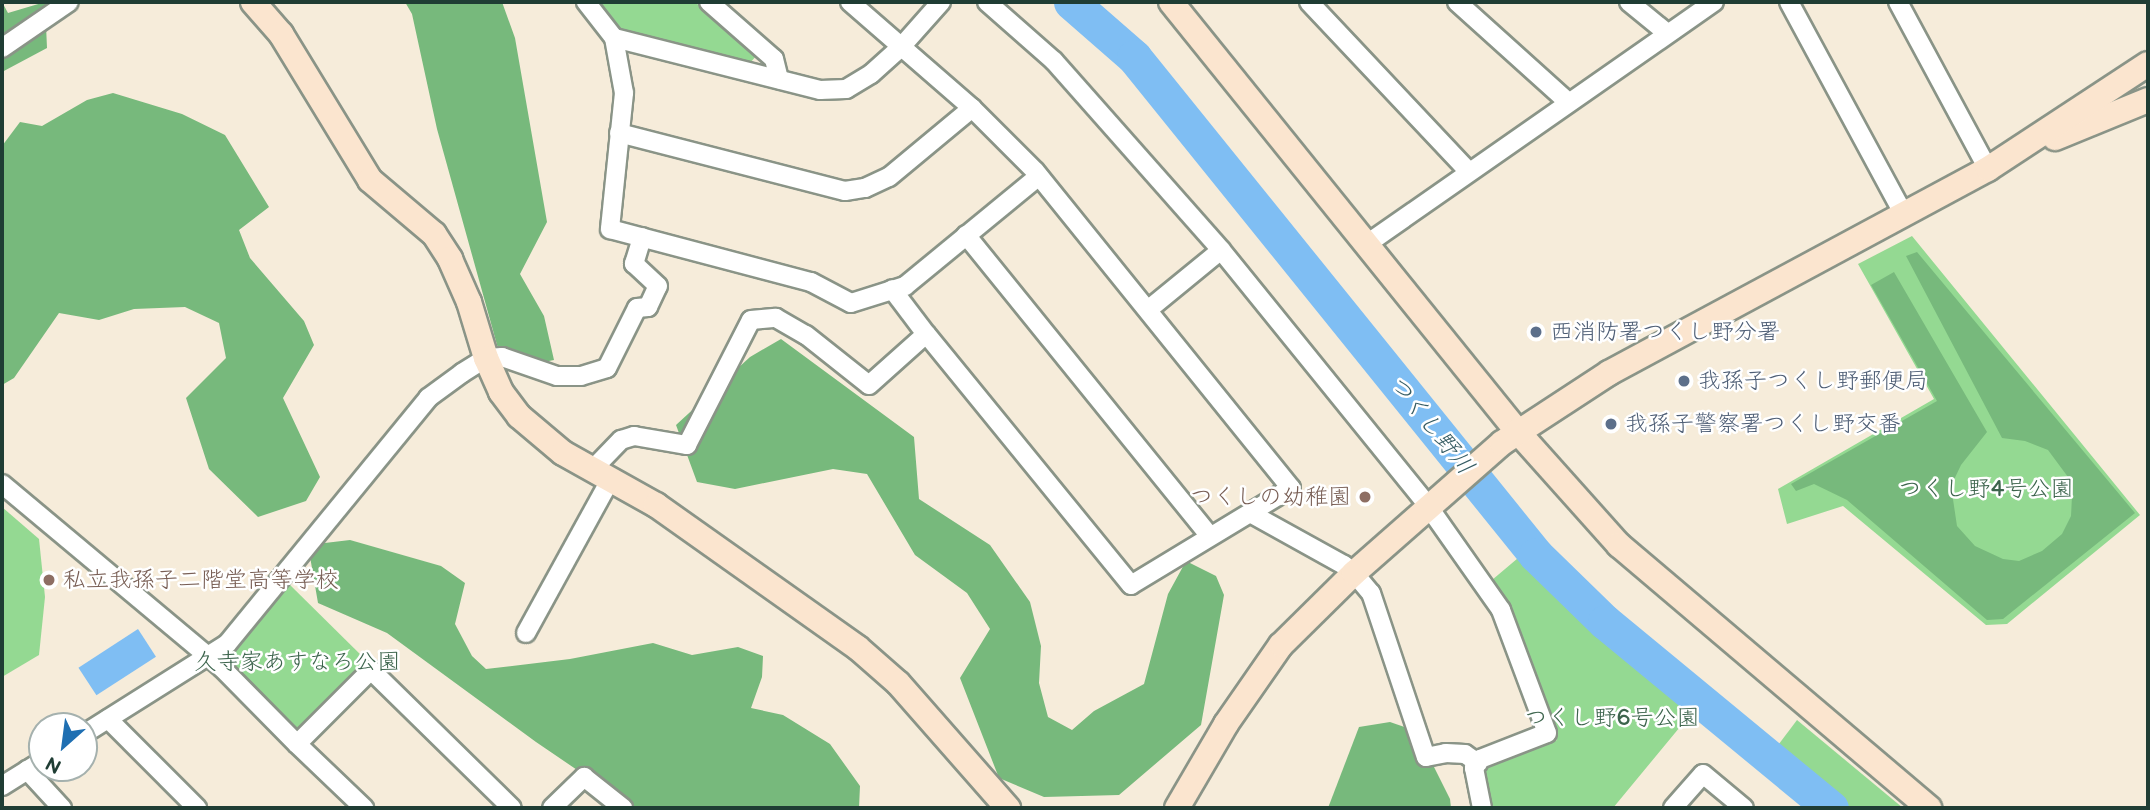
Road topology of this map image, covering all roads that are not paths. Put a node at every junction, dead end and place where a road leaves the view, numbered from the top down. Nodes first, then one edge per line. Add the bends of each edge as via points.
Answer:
1 (69, 2) edge
2 (253, 2) edge
3 (586, 2) edge
4 (709, 2) edge
5 (850, 2) edge
6 (941, 2) edge
7 (987, 2) edge
8 (1309, 2) edge
9 (1457, 2) edge
10 (1629, 2) edge
11 (1714, 2) edge
12 (1788, 2) edge
13 (1898, 2) edge
14 (1178, 4) edge
15 (1667, 33) junction
16 (614, 38) junction
17 (901, 47) junction
18 (2, 48) edge
19 (2148, 64) edge
20 (779, 79) junction
21 (2148, 100) edge
22 (1568, 103) junction
23 (972, 108) junction
24 (619, 133) junction
25 (2015, 152) junction
26 (1988, 169) junction
27 (1469, 172) junction
28 (1039, 176) junction
29 (1904, 215) junction
30 (967, 235) junction
31 (642, 237) junction
32 (1367, 244) junction
33 (1221, 250) junction
34 (892, 289) junction
35 (1149, 309) junction
36 (926, 334) junction
37 (486, 358) junction
38 (1517, 431) junction
39 (601, 475) junction
40 (2, 484) edge
41 (1428, 506) junction
42 (1250, 513) junction
43 (1210, 536) junction
44 (1354, 573) junction
45 (526, 633) dead end
46 (208, 657) junction
47 (108, 719) junction
48 (98, 725) edge
49 (297, 744) junction
50 (1478, 763) junction
51 (28, 769) edge
52 (46, 782) edge
53 (2, 786) edge
54 (62, 808) edge
55 (197, 808) edge
56 (364, 808) edge
57 (512, 808) edge
58 (552, 808) edge
59 (623, 808) edge
60 (1008, 808) edge
61 (1177, 808) edge
62 (1482, 808) edge
63 (1673, 808) edge
64 (1744, 808) edge
65 (1929, 808) edge

1 - 18 street
2 - 37 street via 281,34 370,180 434,234 469,302
3 - 16 street
4 - 20 street via 774,59
5 - 17 street
6 - 17 street
7 - 33 street via 1054,61
8 - 27 street
9 - 22 street
10 - 15 street
11 - 15 street
12 - 29 street
13 - 26 street
14 - 32 street
15 - 22 street
16 - 20 street
16 - 24 street via 624,93
17 - 20 street via 846,89 820,90
17 - 23 street
19 - 25 street
21 - 25 street
22 - 27 street
23 - 24 street via 889,177 845,191
23 - 28 street
24 - 31 street via 610,229
25 - 26 street
26 - 29 street
27 - 32 street
28 - 30 street
28 - 35 street
29 - 38 street via 1609,373
30 - 34 street via 905,286
30 - 43 street
31 - 34 street via 811,282 851,303
31 - 37 street via 634,264 659,286 648,307 637,309 607,368 581,376 557,376 502,356
32 - 38 street
33 - 35 street
33 - 41 street
34 - 36 street
35 - 42 street via 1291,488
36 - 39 street via 869,385 806,335 776,318 751,320 687,445 634,436 621,440
36 - 43 street via 1131,585
37 - 39 street via 501,392 519,416 538,435
37 - 46 street via 428,398 227,644
38 - 41 street
38 - 65 street via 1619,545
39 - 45 street
39 - 60 street via 656,505 858,648 898,683
40 - 46 street
41 - 44 street
41 - 50 street via 1501,610 1546,733
42 - 43 street
42 - 44 street
44 - 50 street via 1371,593 1426,757 1465,754
44 - 61 street via 1265,665
46 - 47 street
46 - 49 street
47 - 48 street
47 - 55 street
49 - 56 street
49 - 57 street via 371,670
50 - 62 street via 1474,768
51 - 53 street
52 - 54 street
58 - 59 street via 584,777
63 - 64 street via 1703,774

